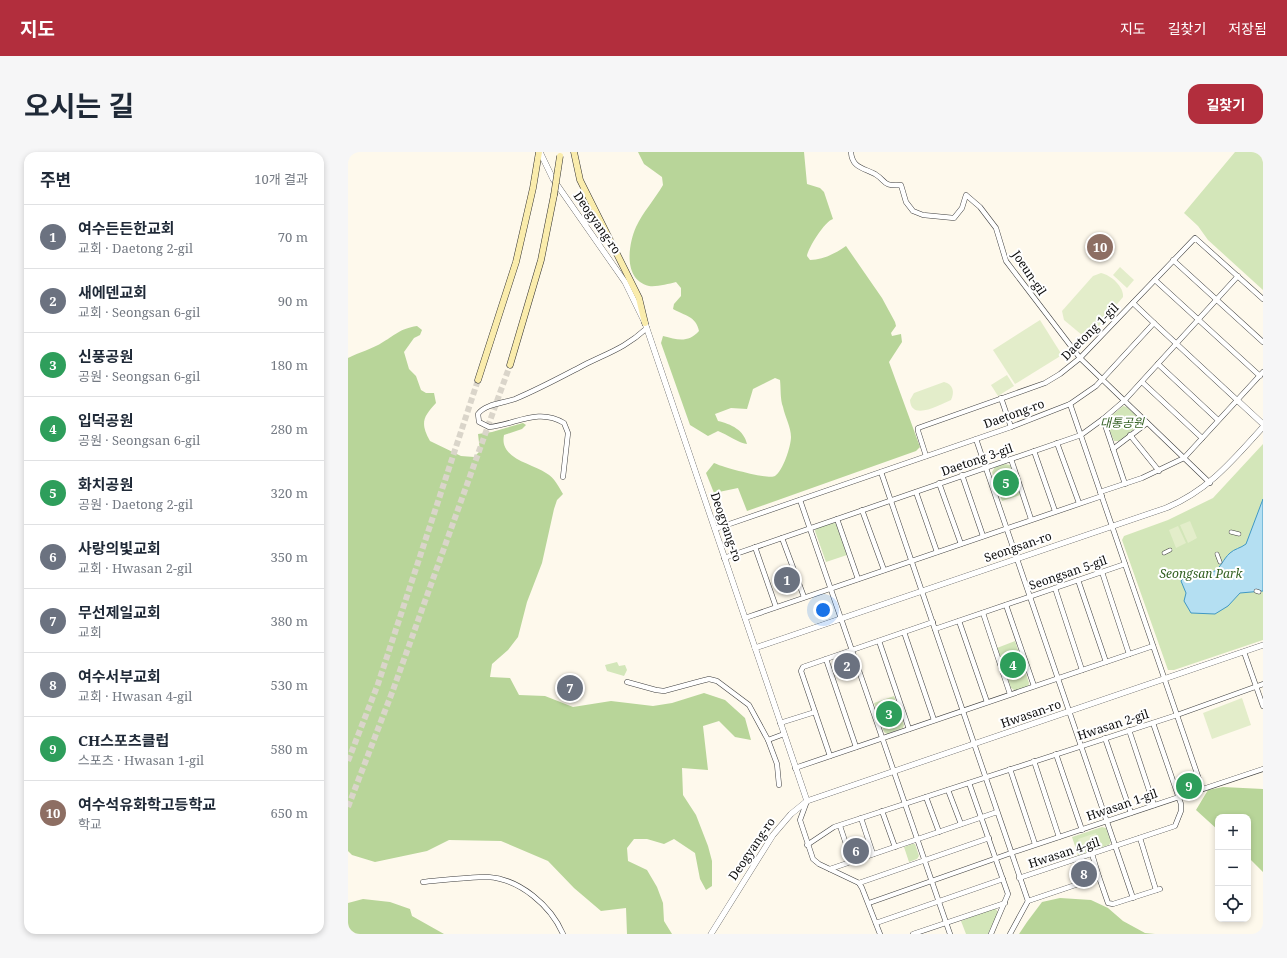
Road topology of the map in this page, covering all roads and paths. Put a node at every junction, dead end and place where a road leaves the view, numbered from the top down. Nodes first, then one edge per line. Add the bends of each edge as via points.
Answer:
1 (540, 152) edge
2 (574, 152) edge
3 (851, 152) edge
4 (560, 154) edge
5 (1173, 260) junction
6 (1238, 276) junction
7 (1154, 280) junction
8 (1263, 299) edge
9 (1217, 300) junction
10 (1133, 303) junction
11 (1198, 320) junction
12 (1154, 323) junction
13 (646, 325) junction
14 (1263, 342) edge
15 (1176, 344) junction
16 (1080, 358) junction
17 (1158, 364) junction
18 (510, 365) tunnel mouth
19 (1261, 374) edge
20 (478, 380) tunnel mouth
21 (1102, 380) junction
22 (1142, 382) junction
23 (1001, 398) junction
24 (1237, 400) junction
25 (1124, 401) junction
26 (1070, 404) junction
27 (1103, 419) junction
28 (1218, 420) junction
29 (1147, 423) junction
30 (1263, 424) edge
31 (1011, 427) junction
32 (1263, 427) edge
33 (1080, 434) junction
34 (1130, 435) junction
35 (1202, 438) junction
36 (976, 439) junction
37 (1057, 443) junction
38 (1113, 449) junction
39 (1034, 451) junction
40 (926, 456) junction
41 (1184, 458) junction
42 (1010, 459) junction
43 (987, 467) junction
44 (1158, 471) junction
45 (880, 472) junction
46 (962, 475) junction
47 (563, 477) dead end
48 (939, 483) junction
49 (1210, 483) junction
50 (1125, 484) junction
51 (916, 492) junction
52 (1101, 494) junction
53 (800, 500) junction
54 (891, 500) junction
55 (1079, 503) junction
56 (862, 510) junction
57 (1055, 511) junction
58 (837, 519) junction
59 (1031, 520) junction
60 (1112, 527) junction
61 (811, 528) junction
62 (1008, 528) junction
63 (714, 529) junction
64 (1231, 532) dead end
65 (1239, 534) dead end
66 (983, 536) junction
67 (782, 538) junction
68 (961, 544) junction
69 (755, 547) junction
70 (1170, 550) dead end
71 (937, 552) junction
72 (1164, 553) dead end
73 (1217, 554) dead end
74 (724, 558) junction
75 (1018, 559) junction
76 (911, 561) junction
77 (1220, 562) dead end
78 (1125, 564) junction
79 (884, 570) junction
80 (1102, 572) junction
81 (858, 579) junction
82 (1078, 580) junction
83 (831, 588) junction
84 (1055, 588) junction
85 (922, 591) junction
86 (1031, 596) junction
87 (804, 598) junction
88 (1006, 605) junction
89 (776, 607) junction
90 (983, 612) junction
91 (744, 618) junction
92 (842, 618) junction
93 (959, 621) junction
94 (933, 622) junction
95 (935, 629) junction
96 (904, 632) junction
97 (879, 641) junction
98 (1263, 645) edge
99 (1153, 646) junction
100 (755, 648) junction
101 (852, 650) junction
102 (1244, 652) junction
103 (1129, 654) junction
104 (826, 659) junction
105 (1106, 662) junction
106 (1082, 670) junction
107 (1058, 678) junction
108 (1165, 680) junction
109 (628, 682) dead end
110 (1263, 684) edge
111 (1034, 686) junction
112 (1256, 686) junction
113 (1010, 694) junction
114 (987, 702) junction
115 (1263, 706) edge
116 (962, 711) junction
117 (815, 712) junction
118 (1070, 712) junction
119 (1177, 715) junction
120 (934, 720) junction
121 (780, 723) junction
122 (1153, 723) junction
123 (909, 729) junction
124 (1129, 730) junction
125 (784, 734) junction
126 (882, 738) junction
127 (1106, 738) junction
128 (768, 740) junction
129 (974, 745) junction
130 (1081, 746) junction
131 (856, 747) junction
132 (1056, 754) junction
133 (830, 756) junction
134 (1034, 761) junction
135 (795, 768) junction
136 (1010, 769) junction
137 (1263, 769) edge
138 (894, 772) junction
139 (985, 777) junction
140 (969, 782) junction
141 (779, 785) dead end
142 (1202, 788) junction
143 (948, 790) junction
144 (926, 797) junction
145 (1178, 797) junction
146 (807, 801) junction
147 (905, 804) junction
148 (1154, 805) junction
149 (882, 811) junction
150 (997, 812) junction
151 (1131, 813) junction
152 (981, 817) junction
153 (861, 818) junction
154 (1107, 822) junction
155 (960, 824) junction
156 (840, 826) junction
157 (1082, 830) junction
158 (939, 832) junction
159 (1059, 837) junction
160 (988, 838) junction
161 (1140, 838) junction
162 (917, 839) junction
163 (1035, 844) junction
164 (807, 845) junction
165 (1115, 846) junction
166 (895, 847) junction
167 (1011, 853) junction
168 (873, 854) junction
169 (1092, 854) junction
170 (996, 858) junction
171 (924, 860) junction
172 (852, 862) junction
173 (830, 869) junction
174 (1099, 877) junction
175 (1020, 878) junction
176 (1003, 879) junction
177 (932, 880) junction
178 (423, 882) dead end
179 (859, 883) junction
180 (1133, 898) junction
181 (1028, 901) junction
182 (939, 902) junction
183 (869, 903) junction
184 (1005, 903) junction
185 (876, 923) junction
186 (946, 923) junction
187 (563, 934) edge
188 (711, 934) edge
189 (880, 934) edge
190 (915, 934) edge
191 (950, 934) edge
192 (991, 934) edge
193 (1010, 934) edge

1 - 13 street, Deogyang-ro via 553,179 624,282
1 - 20 main road via 516,262
2 - 13 main road via 580,180 639,298
3 - 16 street, Joeun-gil via 853,161 862,169 876,175 887,184 901,185 907,205 917,213 954,218 962,208 966,195 980,207 997,231 1006,261
4 - 18 main road, Deogyang-ro, bridge via 541,260
5 - 6 street, Daetong 1-gil via 1195,238
5 - 7 street, Daetong 1-gil
5 - 9 street
6 - 8 street, Daetong 1-gil
6 - 9 street, Daetong 3-gil
7 - 10 street, Daetong 1-gil
7 - 11 street
9 - 11 street, Daetong 3-gil
9 - 14 street
10 - 12 street
10 - 16 street, Daetong 1-gil
11 - 15 street, Daetong 3-gil
11 - 19 street
12 - 15 street
12 - 21 street, Daetong-ro
13 - 47 street via 630,343 621,348 536,390 486,408 478,414 479,422 489,427 534,416 564,423 568,433
13 - 63 street, Deogyang-ro
15 - 17 street, Daetong 3-gil
15 - 24 street
16 - 21 street
16 - 23 street, Daetong 1-gil via 1045,383
17 - 22 street, Daetong 3-gil
17 - 28 street
19 - 24 street
21 - 25 street
21 - 26 street, Daetong-ro
22 - 25 street, Daetong 3-gil
22 - 35 street
23 - 31 street
23 - 40 street, Daetong 1-gil via 918,428
24 - 28 street
24 - 30 street
25 - 27 street, Daetong 3-gil
25 - 29 street
26 - 31 street, Daetong-ro
26 - 33 street
27 - 33 street, Daetong 3-gil
27 - 38 street
28 - 35 street
29 - 34 street
29 - 41 street
31 - 36 street, Daetong-ro
32 - 49 street, Seongsan-ro
33 - 37 street, Daetong 3-gil
33 - 52 street
34 - 38 street
34 - 44 street
35 - 41 street
36 - 40 street, Daetong-ro
36 - 43 street
37 - 39 street, Daetong 3-gil
37 - 55 street
38 - 50 street
39 - 42 street, Daetong 3-gil
39 - 57 street
40 - 45 street, Daetong-ro
41 - 44 street
41 - 49 street
42 - 43 street, Daetong 3-gil
42 - 59 street
43 - 46 street, Daetong 3-gil
43 - 62 street
44 - 50 street
45 - 53 street, Daetong-ro
45 - 54 street
46 - 48 street, Daetong 3-gil
46 - 66 street
48 - 51 street, Daetong 3-gil
48 - 68 street
49 - 60 street, Seongsan-ro via 1176,504
50 - 52 street
51 - 54 street, Daetong 3-gil
51 - 71 street
52 - 55 street
52 - 60 street
53 - 61 street
53 - 63 street, Daetong-ro
54 - 56 street, Daetong 3-gil
54 - 76 street
55 - 57 street
56 - 58 street, Daetong 3-gil
56 - 79 street
57 - 59 street
58 - 61 street, Daetong 3-gil
58 - 81 street
59 - 62 street
60 - 75 street, Seongsan-ro
60 - 78 street
61 - 67 street, Daetong 3-gil
61 - 83 street
62 - 66 street
62 - 75 street
63 - 74 street, Deogyang-ro
64 - 65 street
66 - 68 street
67 - 69 street, Daetong 3-gil
67 - 87 street
68 - 71 street
69 - 74 street, Daetong 3-gil
69 - 89 street
70 - 72 street
71 - 76 street
73 - 77 street
74 - 91 street, Deogyang-ro
75 - 85 street, Seongsan-ro
75 - 86 street
76 - 79 street
76 - 85 street
78 - 80 street, Seongsan 5-gil
78 - 99 street, Seongsan 5-gil
79 - 81 street
80 - 82 street, Seongsan 5-gil
80 - 103 street
81 - 83 street
82 - 84 street, Seongsan 5-gil
82 - 105 street
83 - 87 street
83 - 92 street
84 - 86 street, Seongsan 5-gil
84 - 106 street
85 - 92 street, Seongsan-ro
85 - 94 street
86 - 88 street, Seongsan 5-gil
86 - 107 street
87 - 89 street
88 - 90 street, Seongsan 5-gil
88 - 111 street
89 - 91 street
90 - 93 street, Seongsan 5-gil
90 - 113 street
91 - 100 street, Deogyang-ro
92 - 100 street, Seongsan-ro
92 - 101 street
93 - 95 street, Seongsan 5-gil
93 - 114 street
94 - 95 street
94 - 96 street
95 - 116 street
96 - 97 street
96 - 120 street
97 - 101 street
97 - 123 street
98 - 102 street, Hwasan-ro
99 - 103 street
99 - 108 street, Seongsan 5-gil
100 - 121 street, Deogyang-ro
101 - 104 street
101 - 126 street
102 - 108 street, Hwasan-ro
102 - 112 street
103 - 105 street
104 - 117 street via 801,669
104 - 131 street
105 - 106 street
106 - 107 street
107 - 111 street
107 - 118 street
108 - 118 street, Hwasan-ro
108 - 119 street, Seongsan 5-gil
109 - 128 street via 664,691 709,679 717,681 749,705
110 - 112 street, Hwasan 2-gil
111 - 113 street
112 - 115 street
112 - 119 street, Hwasan 2-gil
113 - 114 street
114 - 116 street
116 - 120 street
116 - 129 street
117 - 121 street
117 - 133 street
118 - 129 street, Hwasan-ro
118 - 130 street
119 - 122 street, Hwasan 2-gil
119 - 142 street, Seongsan 5-gil
120 - 123 street
121 - 125 street, Deogyang-ro
122 - 124 street, Hwasan 2-gil
122 - 145 street
123 - 126 street
124 - 127 street, Hwasan 2-gil
124 - 148 street
125 - 128 street
125 - 135 street, Deogyang-ro
126 - 131 street
126 - 138 street
127 - 130 street, Hwasan 2-gil
127 - 151 street
128 - 141 street via 777,764
129 - 138 street, Hwasan-ro
129 - 139 street
130 - 132 street, Hwasan 2-gil
130 - 154 street
131 - 133 street
132 - 134 street, Hwasan 2-gil
132 - 157 street
133 - 135 street
134 - 136 street, Hwasan 2-gil
134 - 159 street
135 - 146 street, Deogyang-ro
136 - 139 street, Hwasan 2-gil
136 - 163 street
137 - 142 street, Hwasan 1-gil
138 - 146 street, Hwasan-ro
138 - 147 street
139 - 140 street, Hwasan 2-gil
139 - 150 street
140 - 143 street, Hwasan 2-gil
140 - 152 street
142 - 145 street, Hwasan 1-gil
143 - 144 street, Hwasan 2-gil
143 - 155 street
144 - 147 street, Hwasan 2-gil
144 - 158 street
145 - 148 street, Hwasan 1-gil
145 - 161 street, Hwasan 4-gil via 1181,808 1175,826
146 - 164 street via 800,820
146 - 188 street, Deogyang-ro via 791,814 773,835
147 - 149 street, Hwasan 2-gil
147 - 162 street
148 - 151 street, Hwasan 1-gil
149 - 153 street, Hwasan 2-gil
149 - 166 street
150 - 152 street
150 - 167 street
151 - 154 street, Hwasan 1-gil
152 - 155 street
152 - 160 street
153 - 156 street, Hwasan 2-gil
153 - 168 street
154 - 157 street, Hwasan 1-gil
154 - 165 street
155 - 158 street
156 - 164 street, Hwasan 2-gil via 829,830
156 - 172 street
157 - 159 street, Hwasan 1-gil
158 - 162 street
159 - 163 street, Hwasan 1-gil
160 - 170 street
160 - 171 street
161 - 165 street, Hwasan 4-gil
161 - 180 street via 1158,889
162 - 166 street
162 - 171 street
163 - 167 street, Hwasan 1-gil
164 - 173 street via 816,862
165 - 169 street, Hwasan 4-gil
165 - 180 street, Hwasan 4-gil
166 - 168 street
167 - 170 street, Hwasan 1-gil
167 - 175 street
168 - 172 street
169 - 174 street
169 - 175 street, Hwasan 4-gil
170 - 176 street
170 - 177 street, Hwasan 1-gil
171 - 177 street
171 - 179 street
172 - 173 street
173 - 179 street
174 - 180 street via 1108,903
174 - 181 street
175 - 181 street
176 - 182 street
176 - 184 street via 1008,894
177 - 182 street
177 - 183 street, Hwasan 1-gil
178 - 187 street via 488,877 508,882 526,891 546,907
179 - 183 street
181 - 193 street
182 - 185 street
182 - 186 street
183 - 185 street
184 - 186 street
184 - 192 street
185 - 189 street
186 - 190 street
186 - 191 street

